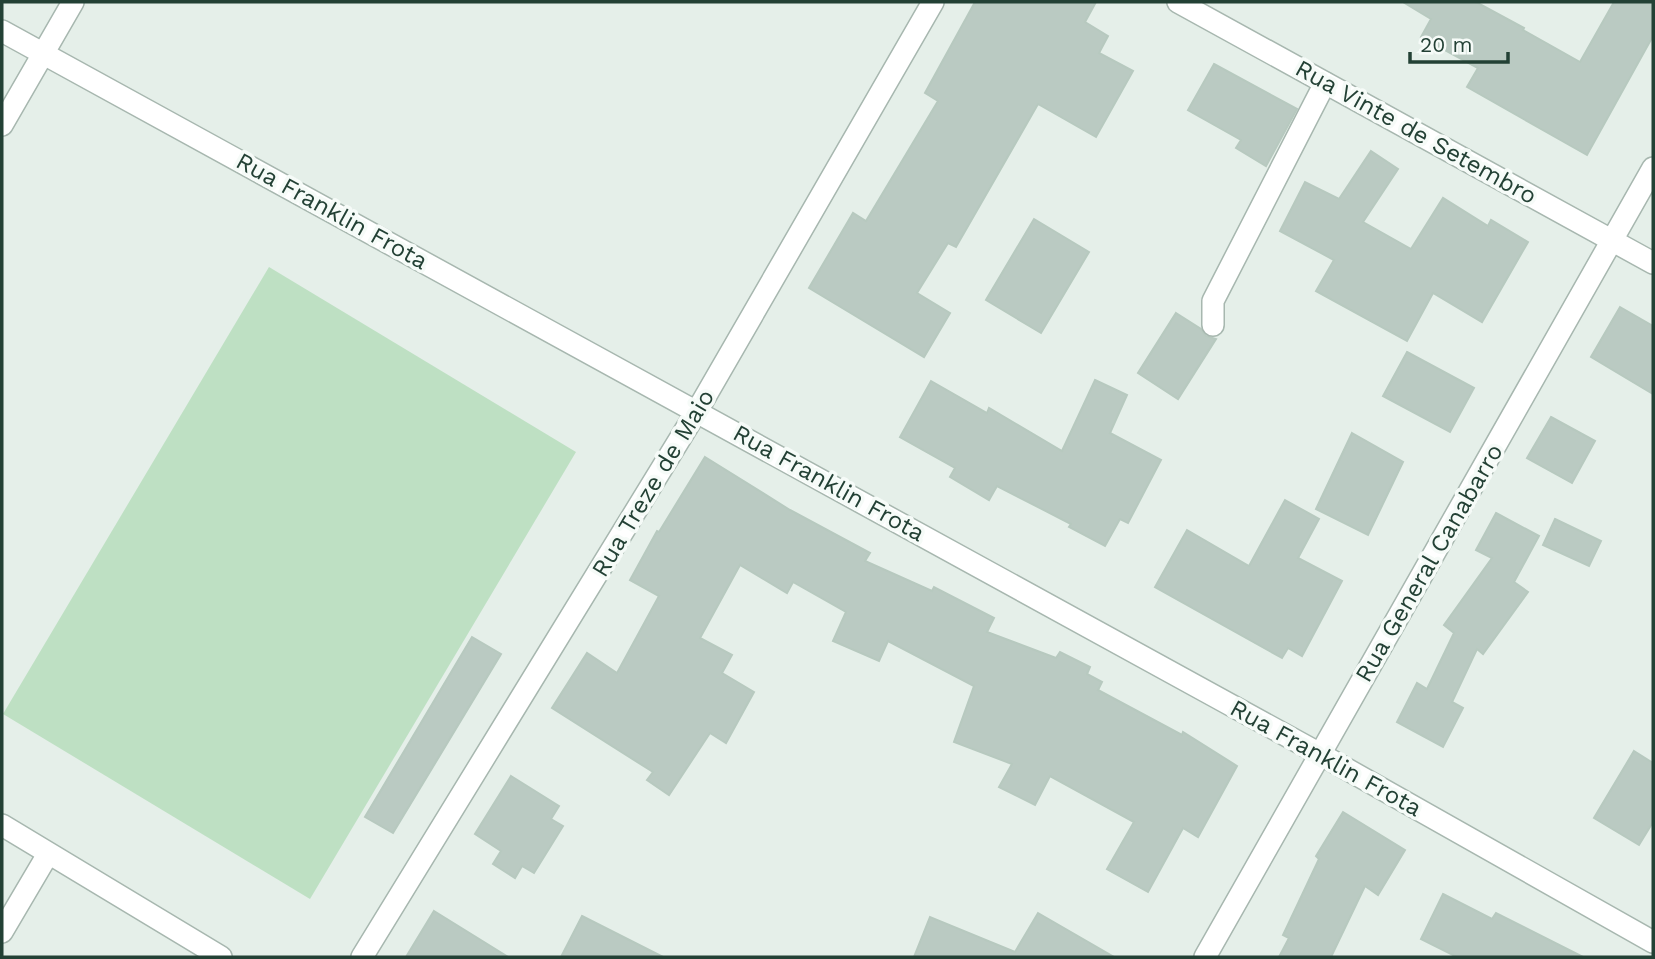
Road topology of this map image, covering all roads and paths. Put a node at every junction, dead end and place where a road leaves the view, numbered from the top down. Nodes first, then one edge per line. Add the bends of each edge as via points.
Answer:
1 (73, 2) edge
2 (933, 2) edge
3 (1178, 2) edge
4 (2, 31) edge
5 (41, 53) junction
6 (1325, 83) junction
7 (2, 124) edge
8 (1653, 168) edge
9 (1612, 240) junction
10 (1653, 263) edge
11 (1213, 325) dead end
12 (697, 411) junction
13 (1321, 754) junction
14 (2, 825) edge
15 (48, 854) junction
16 (2, 932) edge
17 (1653, 942) edge
18 (221, 957) edge
19 (362, 957) edge
20 (1205, 957) edge

1 - 5 street
2 - 12 street, Rua Treze de Maio
3 - 6 street, Rua Vinte de Setembro
4 - 5 street, Rua Franklin Frota
5 - 7 street
5 - 12 street, Rua Franklin Frota
6 - 9 street, Rua Vinte de Setembro
6 - 11 street via 1213,301
8 - 9 street, Rua General Canabarro
9 - 10 street, Rua Vinte de Setembro
9 - 13 street, Rua General Canabarro
12 - 13 street, Rua Franklin Frota
12 - 19 street, Rua Treze de Maio
13 - 17 street, Rua Franklin Frota
13 - 20 street, Rua General Canabarro
14 - 15 street
15 - 16 street
15 - 18 street

